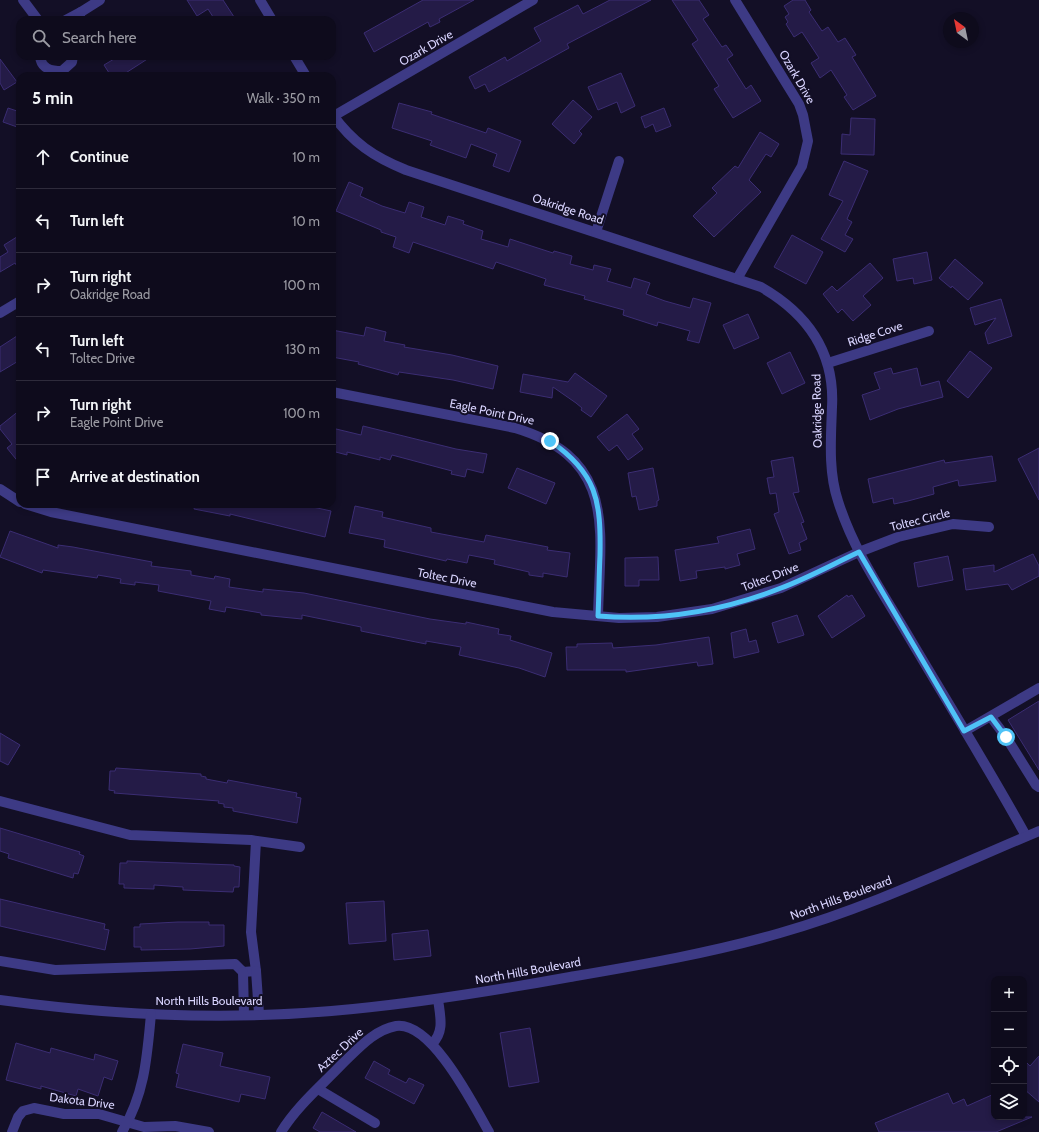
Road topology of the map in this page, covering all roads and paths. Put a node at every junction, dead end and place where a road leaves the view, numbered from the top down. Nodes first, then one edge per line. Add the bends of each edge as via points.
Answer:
1 (23, 0) edge
2 (100, 0) edge
3 (260, 0) edge
4 (533, 0) edge
5 (735, 0) edge
6 (34, 16) edge
7 (79, 16) edge
8 (270, 16) edge
9 (41, 60) edge
10 (71, 60) edge
11 (296, 60) edge
12 (304, 72) edge
13 (336, 114) edge
14 (336, 119) edge
15 (619, 161) dead end
16 (596, 232) junction
17 (737, 278) junction
18 (16, 303) edge
19 (0, 313) edge
20 (929, 331) dead end
21 (828, 363) junction
22 (336, 393) edge
23 (0, 489) edge
24 (16, 499) edge
25 (38, 508) edge
26 (989, 527) dead end
27 (859, 552) junction
28 (598, 616) junction
29 (1039, 688) edge
30 (991, 717) junction
31 (964, 731) junction
32 (1039, 787) edge
33 (0, 801) edge
34 (1039, 831) edge
35 (1026, 836) junction
36 (256, 841) junction
37 (300, 847) dead end
38 (0, 961) edge
39 (256, 971) junction
40 (244, 972) junction
41 (438, 999) junction
42 (0, 1000) edge
43 (151, 1014) junction
44 (259, 1014) junction
45 (244, 1015) junction
46 (432, 1044) junction
47 (318, 1089) junction
48 (128, 1123) junction
49 (375, 1123) dead end
50 (12, 1132) edge
51 (122, 1132) edge
52 (209, 1132) edge
53 (281, 1132) edge
54 (489, 1132) edge

1 - 6 street
2 - 7 street
3 - 8 street
4 - 13 street, Ozark Drive
5 - 17 street, Ozark Drive via 799,104 808,141 799,173
9 - 10 street via 47,69 62,71 68,67
11 - 12 street
14 - 16 street, Oakridge Road via 357,143 385,161
15 - 16 street
16 - 17 street, Oakridge Road
17 - 21 street, Oakridge Road via 761,287 801,316 816,336
18 - 19 street
20 - 21 street, Ridge Cove
21 - 27 street, Oakridge Road via 832,386 831,463 837,499
22 - 28 street, Eagle Point Drive via 515,428 538,435 565,451 582,470 597,502 600,519
23 - 24 street
25 - 28 street, Toltec Drive via 554,612
26 - 27 street, Toltec Circle via 961,524 942,526 898,537
27 - 28 street, Toltec Drive via 781,588 712,609 657,617
27 - 31 street, Oakridge Road
29 - 30 street
30 - 31 street
30 - 32 street
31 - 35 street, Oakridge Road
33 - 36 street via 130,835
34 - 35 street, North Hills Boulevard
35 - 41 street, North Hills Boulevard via 882,898 781,933 720,949 634,966
36 - 37 street
36 - 39 street via 251,932
38 - 40 street via 55,970 235,964
39 - 40 street
39 - 44 street
40 - 45 street
41 - 44 street, North Hills Boulevard via 351,1009
41 - 46 street via 440,1034
42 - 43 street, North Hills Boulevard
43 - 45 street, North Hills Boulevard
43 - 48 street via 143,1081
44 - 45 street, North Hills Boulevard
46 - 47 street, Aztec Drive via 405,1027 383,1030 361,1045
46 - 54 street, Aztec Drive via 459,1081
47 - 49 street
47 - 53 street, Aztec Drive
48 - 50 street, Dakota Drive via 100,1114 64,1114 34,1108 23,1111
48 - 51 street
48 - 52 street, Dakota Drive via 144,1127 175,1126

